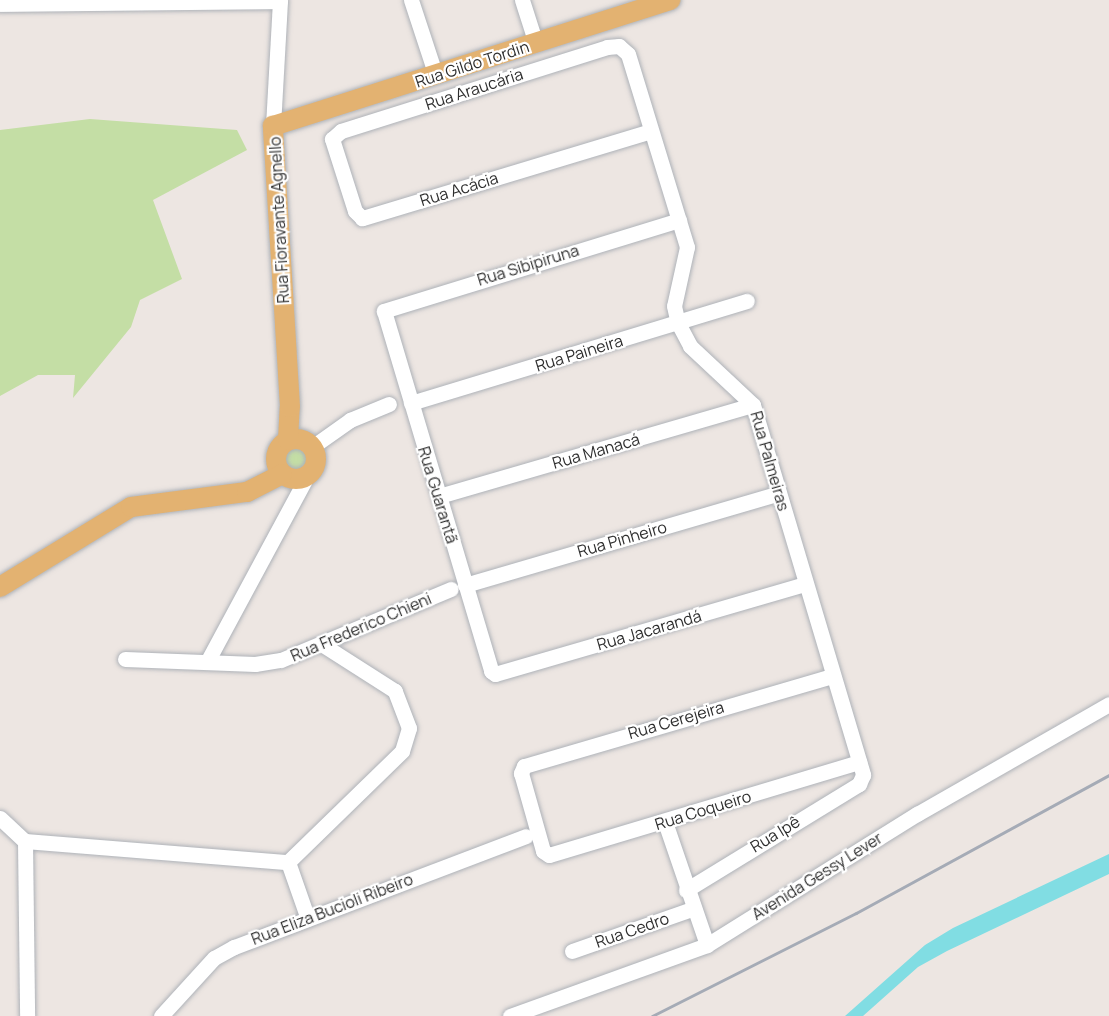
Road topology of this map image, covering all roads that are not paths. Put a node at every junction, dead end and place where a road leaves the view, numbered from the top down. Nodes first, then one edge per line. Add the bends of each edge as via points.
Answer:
1 (411, 0) edge
2 (522, 0) edge
3 (280, 1) edge
4 (658, 2) edge
5 (0, 4) edge
6 (536, 44) junction
7 (607, 46) joint
8 (436, 76) junction
9 (273, 126) junction
10 (341, 131) joint
11 (651, 131) junction
12 (679, 219) junction
13 (747, 301) dead end
14 (383, 317) joint
15 (678, 323) junction
16 (411, 403) junction
17 (389, 404) dead end
18 (753, 405) junction
19 (288, 440) junction
20 (312, 447) junction
21 (282, 474) junction
22 (307, 476) junction
23 (779, 493) junction
24 (439, 496) junction
25 (805, 584) junction
26 (0, 587) edge
27 (458, 587) junction
28 (323, 645) junction
29 (125, 659) dead end
30 (207, 662) junction
31 (492, 674) joint
32 (832, 676) junction
33 (1109, 704) edge
34 (859, 762) junction
35 (863, 780) joint
36 (0, 818) edge
37 (664, 822) junction
38 (526, 836) dead end
39 (25, 841) junction
40 (545, 854) joint
41 (288, 862) junction
42 (686, 890) junction
43 (692, 909) junction
44 (308, 919) junction
45 (707, 945) junction
46 (572, 951) dead end
47 (27, 1016) edge
48 (161, 1016) edge
49 (510, 1016) edge

1 - 8 street
2 - 6 street
3 - 5 street
3 - 9 street, Rua Fioravante Agnello
4 - 6 main road, Rua Gildo Tordin
6 - 8 main road, Rua Gildo Tordin
7 - 10 street, Rua Araucária
7 - 11 street, Rua Palmeiras via 619,46 628,54
8 - 9 main road, Rua Gildo Tordin
9 - 19 main road, Rua Fioravante Agnello via 290,407
10 - 11 street, Rua Acácia via 332,139 355,211 362,218
11 - 12 street, Rua Palmeiras
12 - 14 street, Rua Sibipiruna via 387,308
12 - 15 street, Rua Palmeiras via 687,247 674,306
13 - 15 street, Rua Paineira
14 - 16 street, Rua Guarantã
15 - 16 street, Rua Paineira
15 - 18 street, Rua Palmeiras via 690,346
16 - 24 street, Rua Guarantã
17 - 20 street via 350,420
18 - 23 street, Rua Palmeiras
18 - 24 street, Rua Manacá
19 - 20 main road via 302,440
19 - 21 main road via 276,455
20 - 22 main road via 316,460
21 - 22 main road via 294,479
21 - 26 main road via 247,492 131,507
22 - 30 street
23 - 25 street, Rua Palmeiras
23 - 27 street, Rua Pinheiro
24 - 27 street, Rua Guarantã
25 - 31 street, Rua Jacarandá
25 - 32 street, Rua Palmeiras
27 - 28 street, Rua Frederico Chieni
27 - 31 street, Rua Guarantã
28 - 30 street, Rua Frederico Chieni via 255,664
28 - 41 street via 395,691 409,728 402,751
29 - 30 street, Rua Frederico Chieni
32 - 34 street, Rua Palmeiras
32 - 40 street, Rua Cerejeira via 521,768
33 - 45 street, Avenida Gessy Lever via 917,814
34 - 35 street, Rua Palmeiras
34 - 37 street, Rua Coqueiro
35 - 42 street, Rua Ipê
36 - 39 street
37 - 40 street, Rua Coqueiro
37 - 42 street
38 - 44 street, Rua Eliza Bucioli Ribeiro
39 - 41 street
39 - 47 street
41 - 44 street
42 - 43 street
43 - 45 street
43 - 46 street, Rua Cedro
44 - 48 street, Rua Eliza Bucioli Ribeiro via 214,958
45 - 49 street, Avenida Gessy Lever

